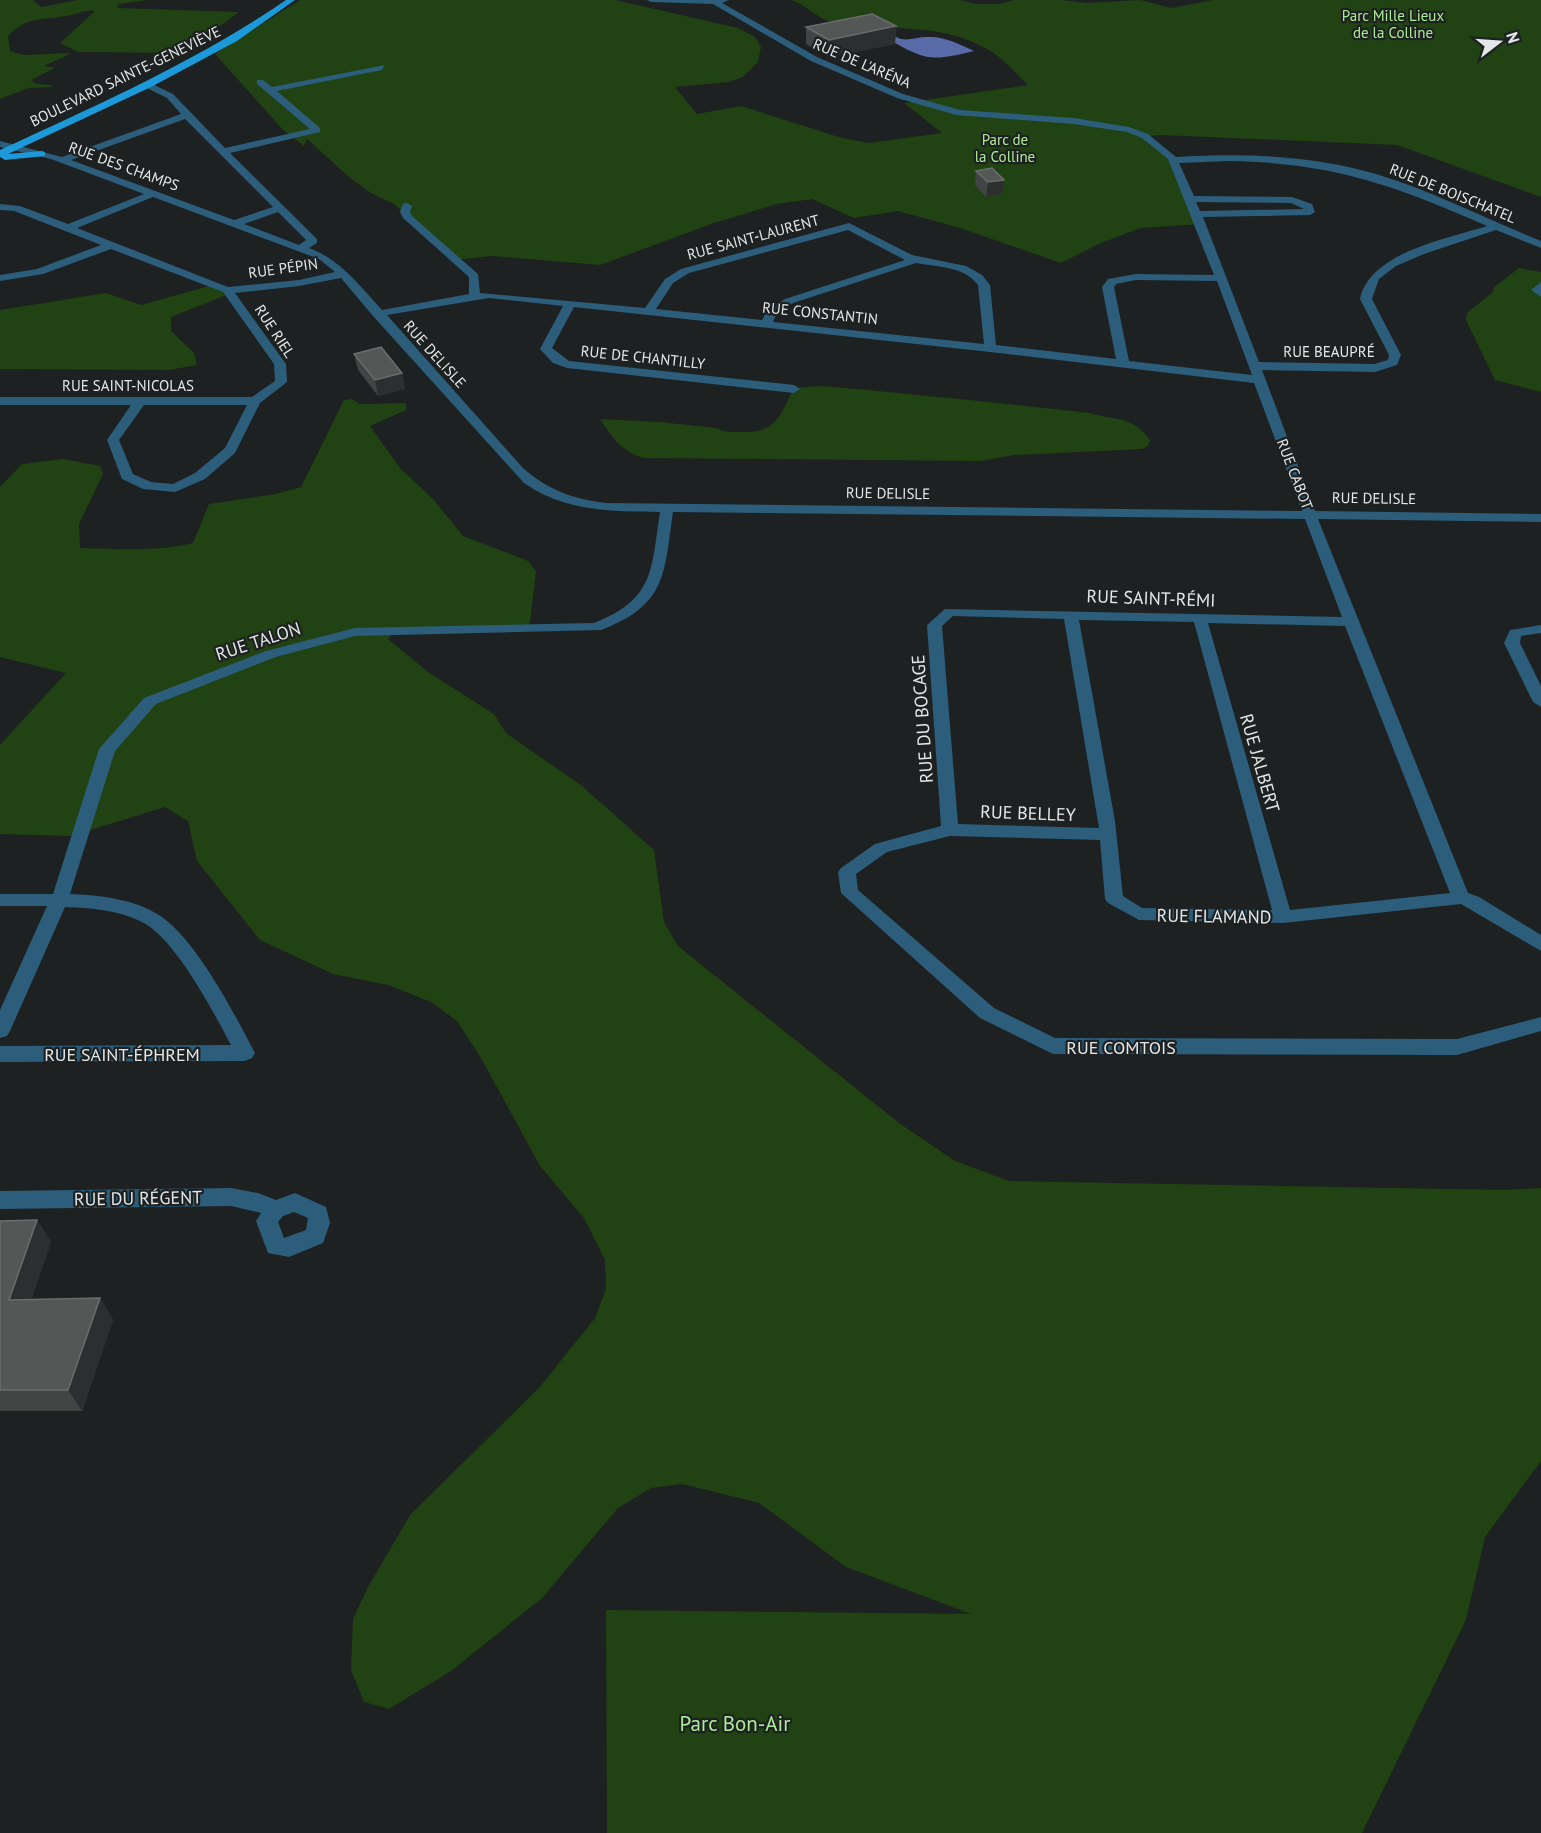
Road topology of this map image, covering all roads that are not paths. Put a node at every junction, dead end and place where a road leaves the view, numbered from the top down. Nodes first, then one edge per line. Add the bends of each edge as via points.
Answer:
1 (279, 0) edge
2 (291, 0) edge
3 (651, 0) edge
4 (720, 1) edge
5 (382, 67) dead end
6 (260, 82) dead end
7 (148, 85) junction
8 (271, 90) junction
9 (187, 114) junction
10 (973, 115) joint
11 (16, 147) junction
12 (1, 149) edge
13 (224, 151) junction
14 (42, 154) junction
15 (61, 160) junction
16 (1174, 160) junction
17 (155, 194) junction
18 (1190, 199) junction
19 (407, 206) dead end
20 (0, 207) edge
21 (279, 208) junction
22 (1196, 214) junction
23 (236, 223) junction
24 (1494, 226) junction
25 (68, 228) junction
26 (111, 245) junction
27 (1541, 245) edge
28 (301, 248) junction
29 (915, 260) junction
30 (340, 271) junction
31 (0, 278) edge
32 (1220, 278) junction
33 (1541, 285) edge
34 (227, 290) junction
35 (1541, 294) edge
36 (475, 297) junction
37 (570, 304) junction
38 (648, 312) junction
39 (377, 314) junction
40 (766, 324) junction
41 (990, 348) junction
42 (1123, 363) junction
43 (1254, 366) junction
44 (1259, 380) junction
45 (794, 388) dead end
46 (0, 401) edge
47 (140, 401) junction
48 (255, 401) junction
49 (668, 507) junction
50 (1310, 514) junction
51 (1541, 518) edge
52 (950, 612) joint
53 (1071, 615) junction
54 (1200, 619) junction
55 (1351, 622) junction
56 (1541, 629) edge
57 (1541, 702) edge
58 (950, 830) junction
59 (1106, 834) junction
60 (60, 898) junction
61 (1461, 898) junction
62 (0, 900) edge
63 (1283, 917) junction
64 (1541, 944) edge
65 (1541, 1024) edge
66 (0, 1031) edge
67 (0, 1054) edge
68 (0, 1200) edge
69 (275, 1210) dead end

1 - 12 main road, BOULEVARD SAINTE-GENEVIÈVE via 180,62
2 - 7 main road, BOULEVARD SAINTE-GENEVIÈVE via 234,39
3 - 4 street
4 - 10 street, RUE DE L'ARÉNA via 828,66 900,96
5 - 8 street
6 - 8 street
7 - 9 street via 169,93
7 - 11 main road, BOULEVARD SAINTE-GENEVIÈVE
8 - 13 street via 317,130
9 - 13 street
9 - 15 street
10 - 16 street, RUE CABOT via 1074,121 1129,130 1151,140
11 - 12 main road, BOULEVARD SAINTE-GENEVIÈVE
11 - 14 street, RUE DES CHAMPS
12 - 14 main road
13 - 21 street
14 - 15 street, RUE DES CHAMPS
15 - 17 street, RUE DES CHAMPS
16 - 18 street, RUE CABOT
16 - 24 street, RUE DE BOISCHATEL via 1248,158 1342,170 1398,185
17 - 23 street, RUE DES CHAMPS
17 - 25 street
18 - 22 street, RUE CABOT
18 - 22 street via 1292,200 1308,206 1310,212
19 - 36 street via 408,218 474,276
20 - 25 street via 16,208
21 - 23 street
21 - 28 street via 313,241
22 - 32 street, RUE CABOT
23 - 28 street, RUE DES CHAMPS
24 - 27 street, RUE DE BOISCHATEL
24 - 43 street, RUE BEAUPRÉ via 1403,260 1380,271 1369,284 1365,299 1395,355 1387,366
25 - 26 street
26 - 31 street via 39,272
26 - 34 street
28 - 30 street, RUE DES CHAMPS via 323,257
29 - 38 street, RUE SAINT-LAURENT via 849,226 685,271 669,281
29 - 40 street via 789,301 772,311
29 - 41 street via 948,265 978,277 982,282
30 - 34 street, RUE PÉPIN via 289,284
30 - 39 street, RUE DELISLE
32 - 42 street via 1136,277 1113,281 1108,287
32 - 43 street, RUE CABOT
33 - 35 street via 1537,290
34 - 48 street, RUE RIEL via 280,364 281,382
36 - 37 street, RUE CONSTANTIN via 489,295
36 - 39 street, RUE CONSTANTIN
37 - 38 street, RUE CONSTANTIN
37 - 45 street, RUE DE CHANTILLY via 546,349 567,364
38 - 40 street, RUE CONSTANTIN
39 - 49 street, RUE DELISLE via 518,471 544,492 592,505
40 - 41 street, RUE CONSTANTIN
41 - 42 street, RUE CONSTANTIN
42 - 44 street, RUE CONSTANTIN
43 - 44 street, RUE CABOT
44 - 50 street, RUE CABOT
46 - 47 street, RUE SAINT-NICOLAS
47 - 48 street, RUE SAINT-NICOLAS
47 - 48 street, RUE RIEL via 113,440 126,476 148,486 175,488 200,476 230,450
49 - 50 street, RUE DELISLE
49 - 60 street, RUE TALON via 654,580 639,605 596,627 355,633 271,654 150,701 107,749
50 - 51 street, RUE DELISLE
50 - 55 street, RUE CABOT
52 - 53 street, RUE SAINT-RÉMI
52 - 58 street, RUE DU BOCAGE via 934,625
53 - 54 street, RUE SAINT-RÉMI
53 - 59 street, RUE FLAMAND via 1107,821
54 - 55 street, RUE SAINT-RÉMI
54 - 63 street, RUE JALBERT
55 - 61 street, RUE CABOT
56 - 57 street via 1515,633 1512,643
58 - 59 street, RUE BELLEY
58 - 65 street, RUE COMTOIS via 881,848 846,872 850,893 987,1013 1053,1047 1457,1047
59 - 63 street, RUE FLAMAND via 1114,899 1139,914
60 - 62 street
60 - 66 street, RUE TALON
60 - 67 street, RUE SAINT-ÉPHREM via 110,905 152,918 165,929 231,1025 245,1053
61 - 63 street, RUE FLAMAND
61 - 64 street via 1473,901
68 - 69 street, RUE DU RÉGENT via 231,1197

